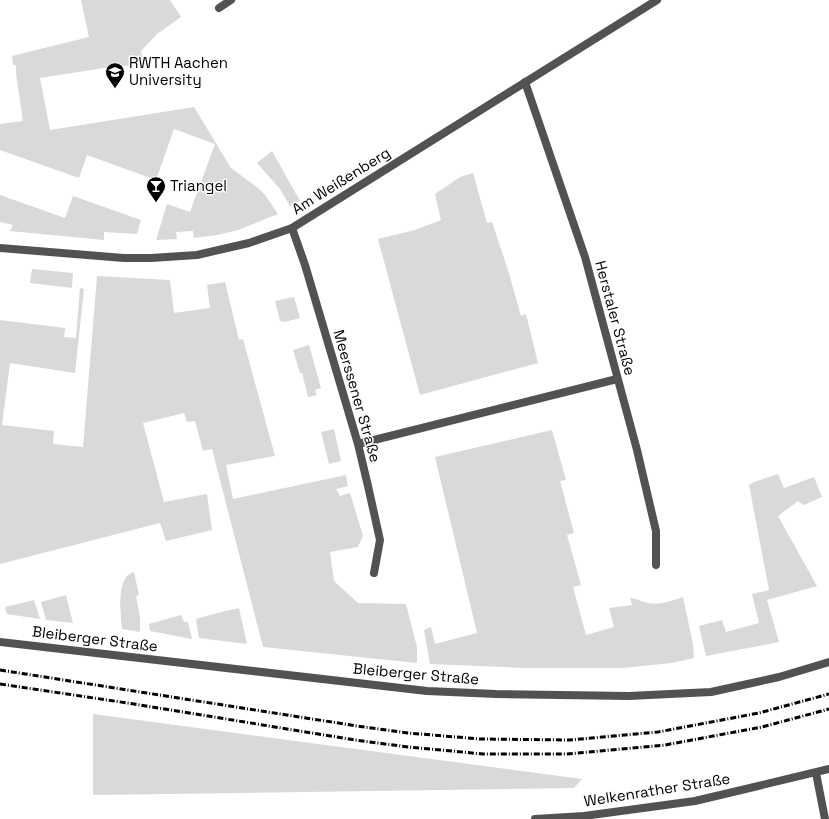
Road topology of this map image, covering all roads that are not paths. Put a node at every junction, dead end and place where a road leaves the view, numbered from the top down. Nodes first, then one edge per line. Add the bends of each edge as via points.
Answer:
1 (231, 0) edge
2 (657, 0) edge
3 (219, 8) dead end
4 (525, 82) junction
5 (292, 228) junction
6 (0, 248) edge
7 (617, 379) junction
8 (358, 444) junction
9 (656, 565) dead end
10 (374, 573) dead end
11 (0, 642) edge
12 (829, 662) edge
13 (829, 769) edge
14 (816, 773) junction
15 (535, 819) edge
16 (825, 819) edge

1 - 3 street
2 - 4 street, Am Weißenberg
4 - 5 street, Am Weißenberg
4 - 7 street, Herstaler Straße via 585,257
5 - 6 street, Am Weißenberg via 249,243 197,255 159,258 124,258
5 - 8 street, Meerssener Straße
7 - 8 street
7 - 9 street, Herstaler Straße via 655,525
8 - 10 street, Meerssener Straße via 380,540
11 - 12 street, Bleiberger Straße via 427,692 496,694 629,696 711,692 779,677
13 - 14 street, Welkenrather Straße
14 - 15 street, Welkenrather Straße via 695,801 584,816
14 - 16 street

